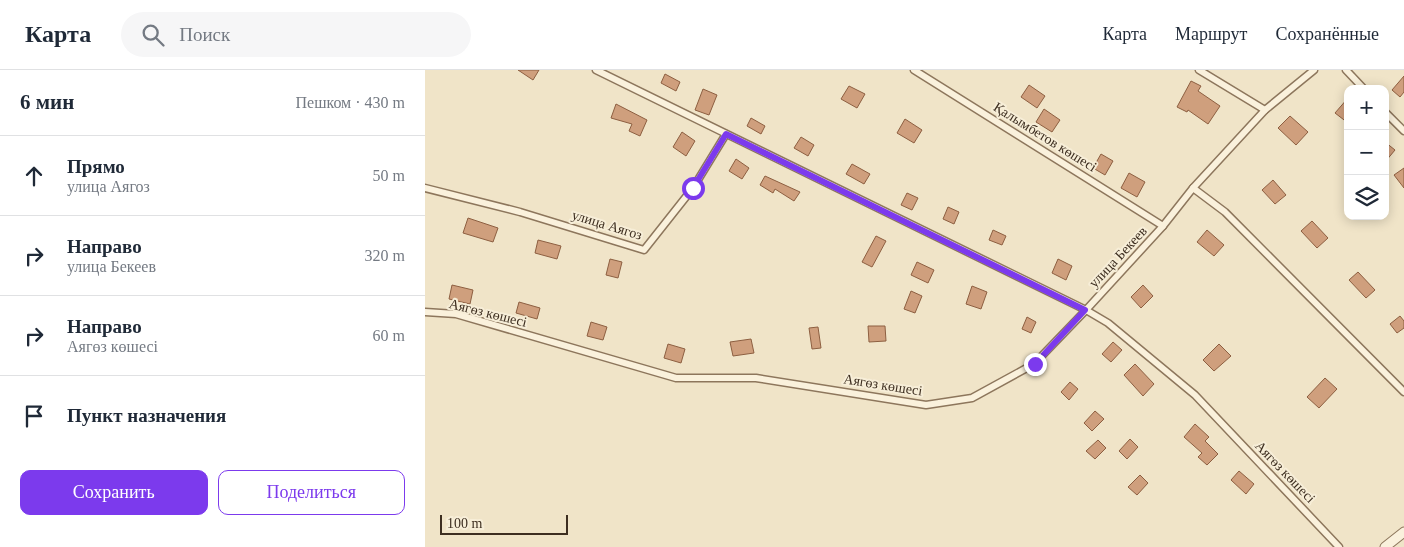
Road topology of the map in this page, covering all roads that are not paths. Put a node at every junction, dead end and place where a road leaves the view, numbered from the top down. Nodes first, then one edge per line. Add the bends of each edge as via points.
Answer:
1 (596, 70) edge
2 (914, 70) edge
3 (1199, 70) edge
4 (1314, 70) edge
5 (1346, 70) edge
6 (1359, 85) edge
7 (1265, 110) junction
8 (1389, 116) edge
9 (1404, 131) edge
10 (726, 134) junction
11 (425, 188) edge
12 (1193, 188) junction
13 (1163, 226) junction
14 (1085, 310) junction
15 (425, 312) edge
16 (1404, 392) edge
17 (1404, 532) edge
18 (1339, 547) edge
19 (1385, 547) edge

1 - 10 street
2 - 13 street, Қалымбетов көшесі
3 - 7 street
4 - 7 street, улица Бекеев
5 - 6 street
7 - 12 street, улица Бекеев
8 - 9 street
10 - 11 street, улица Аягоз via 693,188 644,250 519,212
10 - 14 street
12 - 13 street, улица Бекеев
12 - 16 street via 1225,212
13 - 14 street, улица Бекеев
14 - 15 street, Аягөз көшесі via 1035,364 972,398 926,405 756,378 676,378 456,314
14 - 18 street, Аягөз көшесі via 1108,323 1195,395
17 - 19 street

